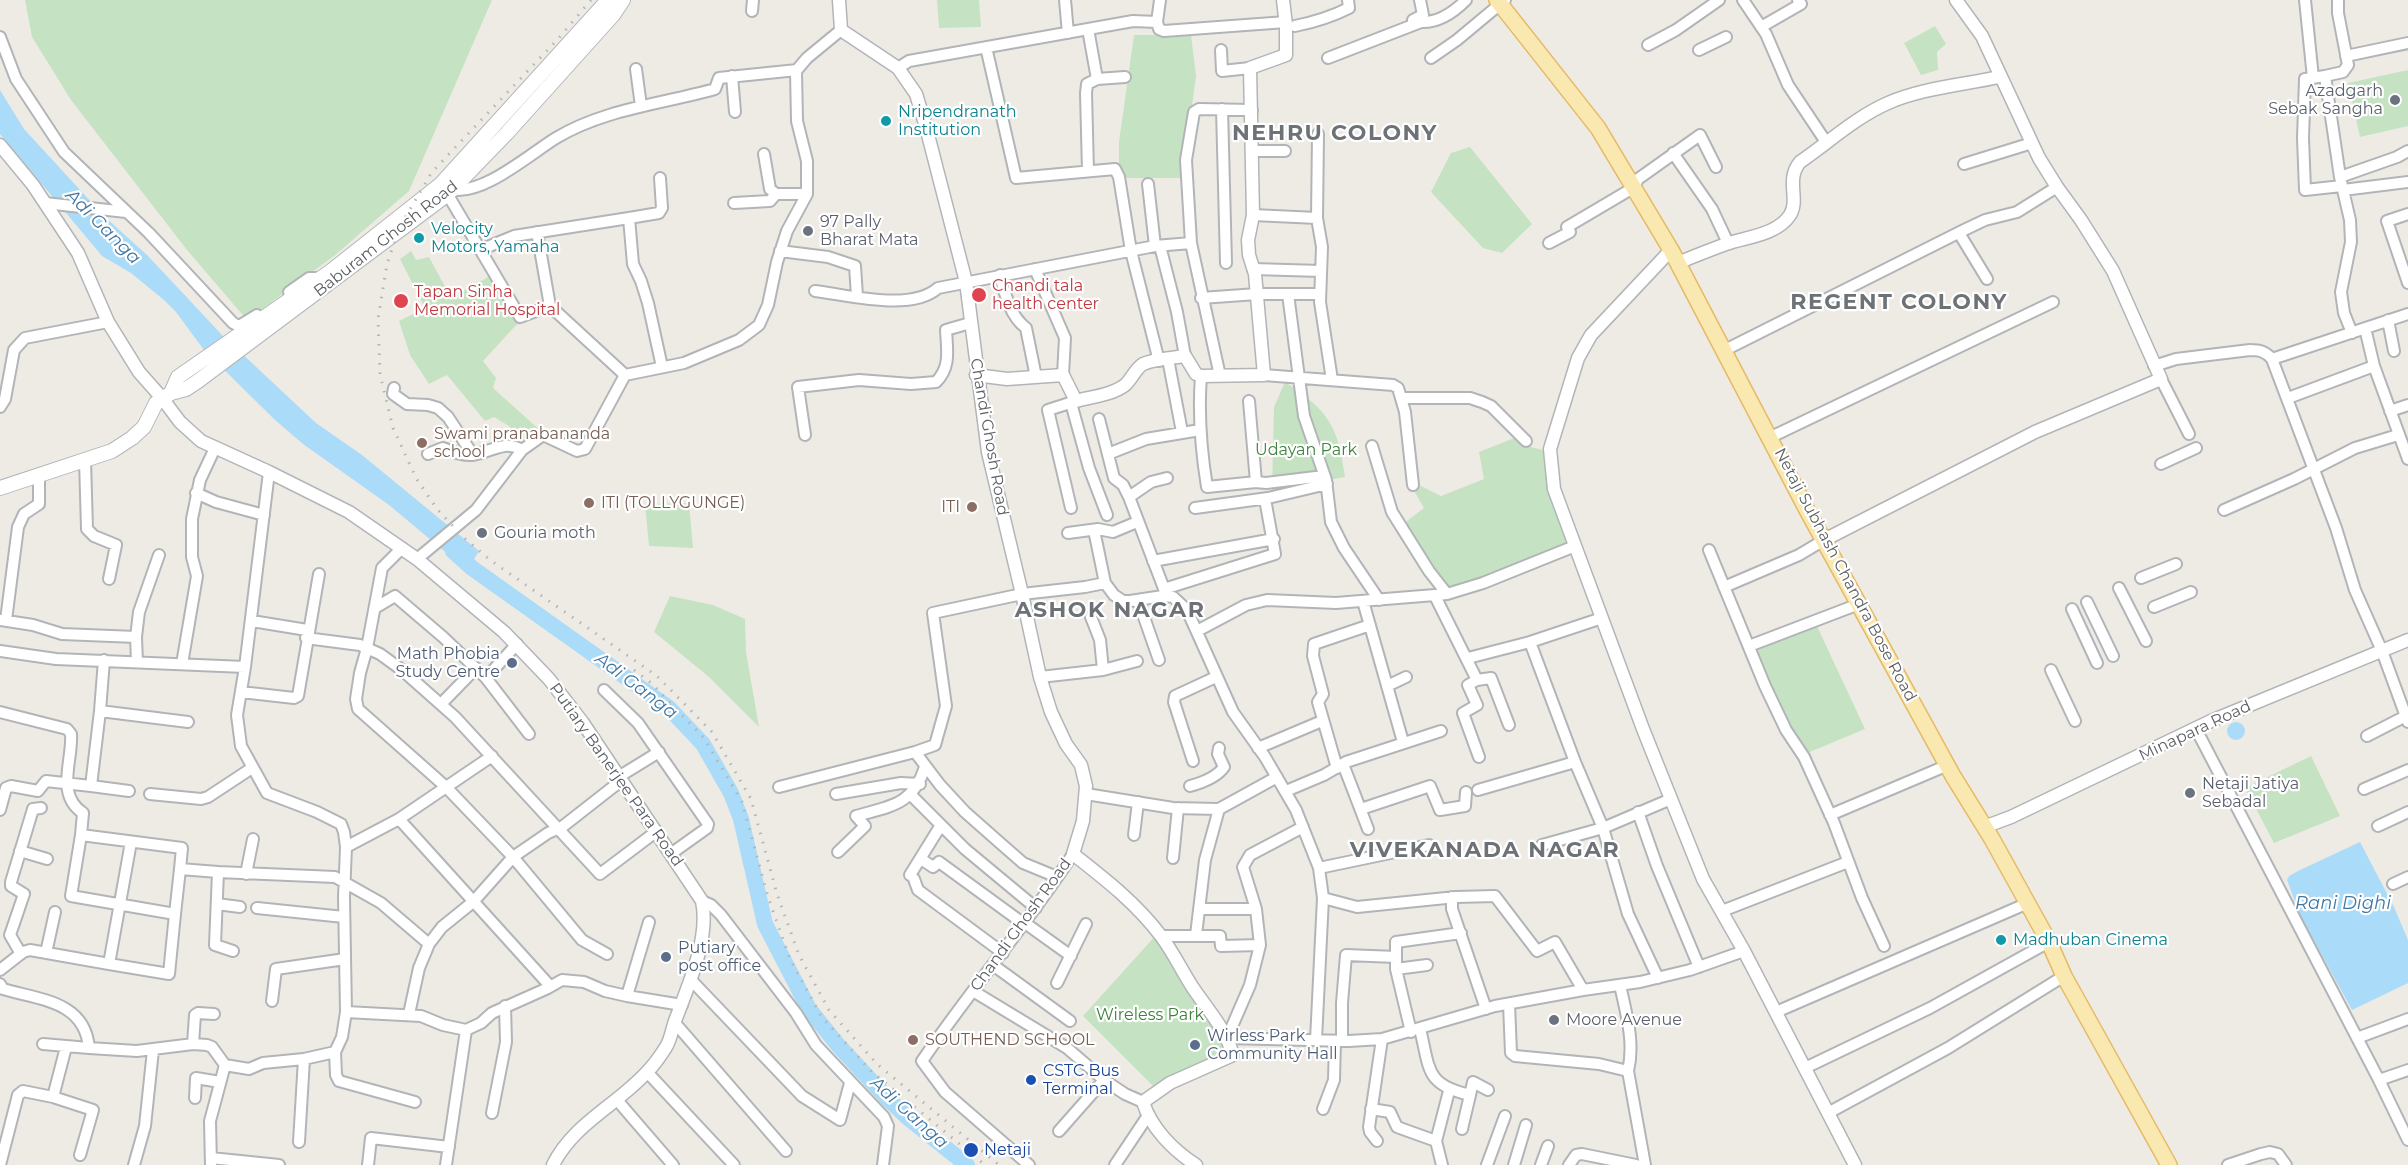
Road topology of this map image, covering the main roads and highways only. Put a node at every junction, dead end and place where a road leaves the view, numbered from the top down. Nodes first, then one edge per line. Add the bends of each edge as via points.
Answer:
1 (608, 0) edge
2 (623, 0) edge
3 (1501, 1) edge
4 (447, 189) junction
5 (318, 284) junction
6 (166, 395) junction
7 (0, 488) edge
8 (2169, 1165) edge

1 - 4 main road, Baburam Ghosh Road
2 - 4 main road, Baburam Ghosh Road via 507,134
3 - 8 main road, Netaji Subhash Chandra Bose Road via 1598,128 1674,256 1824,540 1947,765 2028,903
4 - 5 main road, Baburam Ghosh Road
5 - 6 main road, Baburam Ghosh Road via 198,381
5 - 6 main road, Baburam Ghosh Road via 190,368
6 - 7 main road via 156,402 144,427 112,451

